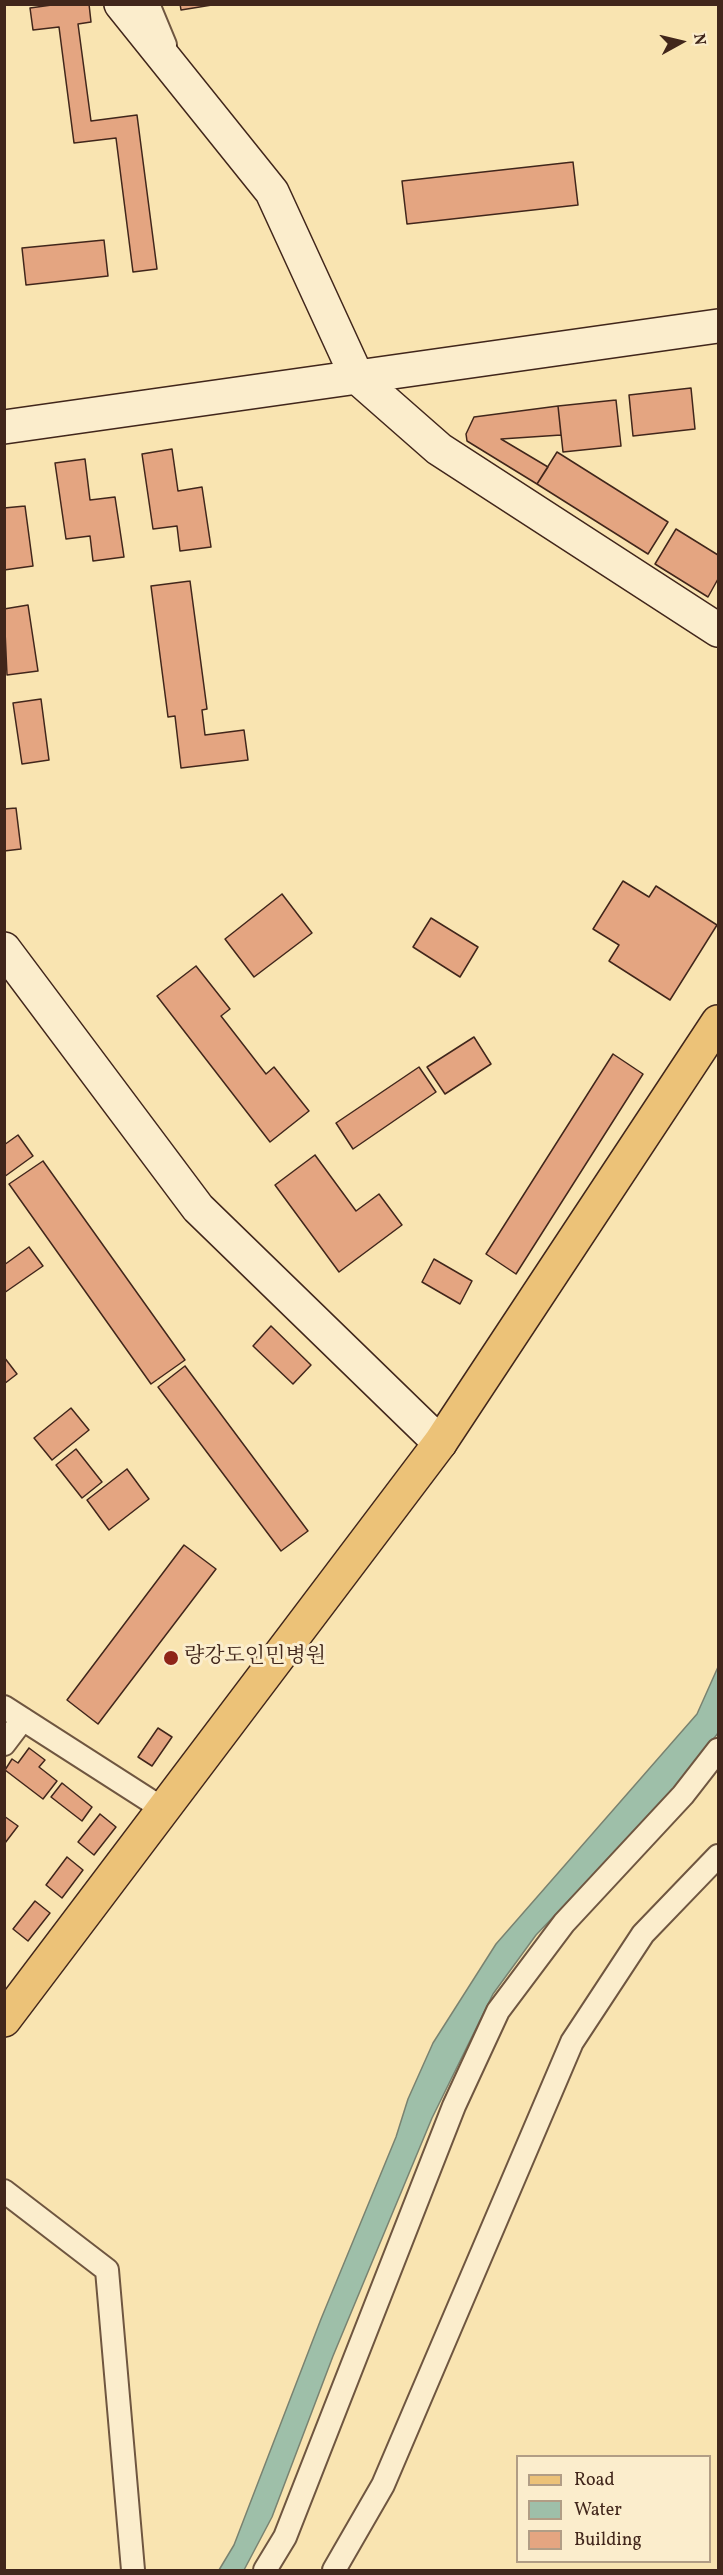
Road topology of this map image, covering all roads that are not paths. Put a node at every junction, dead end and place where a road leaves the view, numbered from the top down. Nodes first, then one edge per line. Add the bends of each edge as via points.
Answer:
1 (121, 4) edge
2 (148, 4) edge
3 (176, 71) junction
4 (718, 326) edge
5 (357, 377) junction
6 (4, 427) edge
7 (718, 630) edge
8 (4, 949) edge
9 (718, 1022) edge
10 (440, 1443) junction
11 (4, 1707) edge
12 (23, 1719) junction
13 (4, 1744) edge
14 (718, 1750) edge
15 (163, 1809) junction
16 (718, 1856) edge
17 (4, 2020) edge
18 (4, 2191) edge
19 (133, 2571) edge
20 (265, 2571) edge
21 (334, 2571) edge

1 - 3 main road
2 - 3 street
3 - 5 main road via 272,192
4 - 5 main road
5 - 6 main road
5 - 7 main road via 439,449
8 - 10 main road via 198,1208
9 - 10 main road
10 - 15 main road
11 - 12 street
12 - 13 street
12 - 15 street
14 - 20 street via 683,1796 564,1923 498,2011 454,2106 285,2536
15 - 17 main road
16 - 21 street via 643,1934 572,2042 383,2485
18 - 19 street via 107,2270

